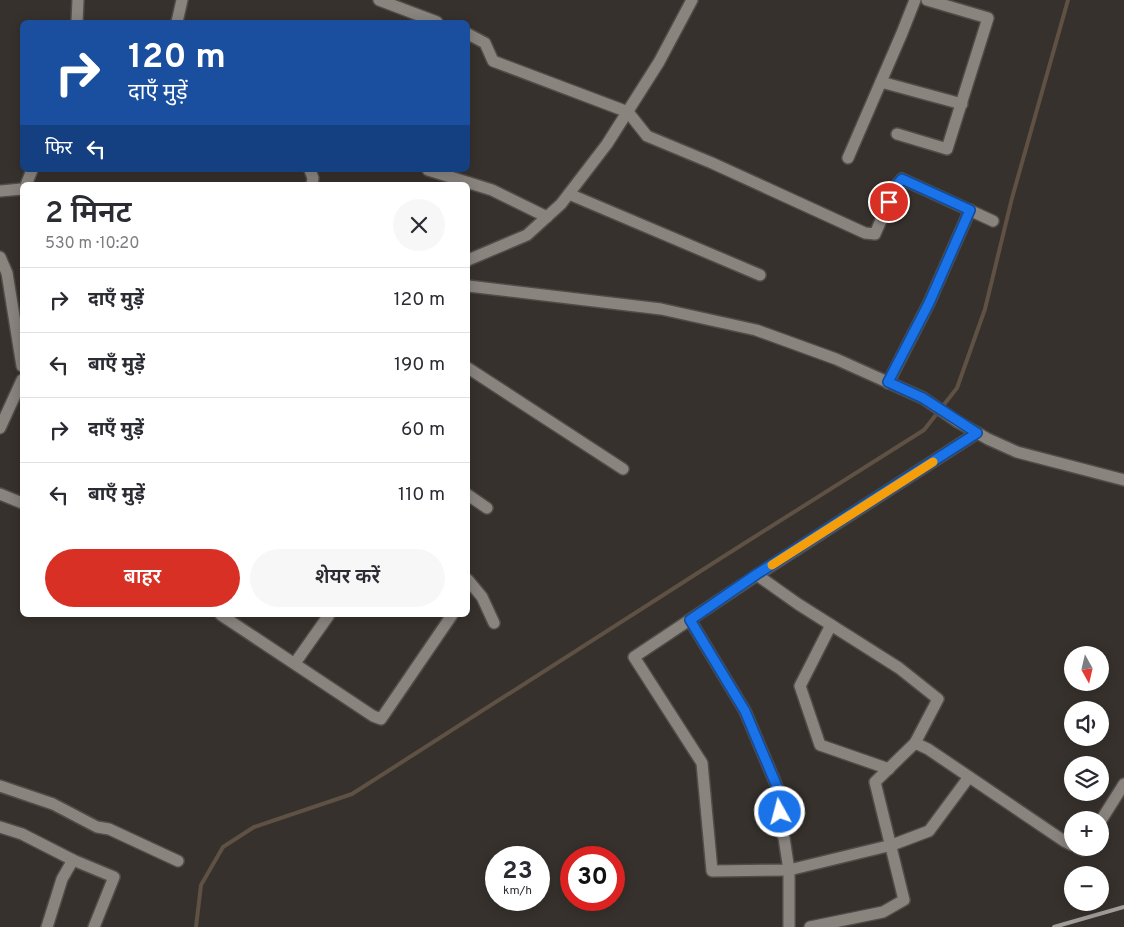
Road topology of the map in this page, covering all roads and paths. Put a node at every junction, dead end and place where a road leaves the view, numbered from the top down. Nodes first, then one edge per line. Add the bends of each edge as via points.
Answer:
1 (78, 0) edge
2 (182, 0) edge
3 (379, 0) edge
4 (692, 0) edge
5 (915, 0) edge
6 (927, 0) edge
7 (77, 20) edge
8 (177, 20) edge
9 (432, 20) edge
10 (470, 35) edge
11 (881, 82) junction
12 (962, 104) junction
13 (628, 112) junction
14 (897, 134) dead end
15 (848, 158) dead end
16 (434, 172) edge
17 (466, 182) edge
18 (470, 183) edge
19 (20, 189) edge
20 (0, 191) edge
21 (569, 194) junction
22 (970, 210) junction
23 (547, 217) junction
24 (993, 220) dead end
25 (0, 256) edge
26 (470, 259) edge
27 (760, 275) dead end
28 (470, 286) edge
29 (20, 354) edge
30 (470, 369) edge
31 (888, 382) junction
32 (20, 384) edge
33 (0, 428) edge
34 (977, 433) junction
35 (623, 469) dead end
36 (1124, 480) edge
37 (0, 494) edge
38 (470, 496) edge
39 (20, 502) edge
40 (487, 508) dead end
41 (757, 574) junction
42 (470, 587) edge
43 (224, 617) edge
44 (328, 617) edge
45 (451, 617) edge
46 (690, 620) junction
47 (494, 623) dead end
48 (831, 625) junction
49 (295, 663) junction
50 (915, 743) junction
51 (889, 769) junction
52 (969, 777) junction
53 (1124, 784) edge
54 (0, 786) edge
55 (1107, 811) edge
56 (0, 827) edge
57 (1064, 842) edge
58 (892, 845) junction
59 (74, 860) junction
60 (178, 861) dead end
61 (789, 870) junction
62 (47, 927) edge
63 (94, 927) edge
64 (789, 927) edge
65 (810, 927) edge

1 - 7 street
2 - 8 street
3 - 9 street
4 - 13 street
5 - 11 street
6 - 12 street via 988,18
10 - 13 street via 484,43 493,61
11 - 12 street
11 - 15 street
12 - 14 street via 947,149
13 - 21 street
13 - 22 street via 647,136 866,233 875,234 902,179
16 - 17 street
18 - 23 street via 492,190
19 - 20 street
21 - 23 street
21 - 27 street
22 - 24 street
22 - 31 street via 929,303
23 - 26 street via 527,235
25 - 29 street
28 - 31 street via 660,309 756,330
30 - 35 street
31 - 34 street via 923,398
32 - 33 street
34 - 36 street via 1017,452
34 - 41 street
37 - 39 street
38 - 40 street
41 - 46 street
41 - 48 street
42 - 47 street via 482,597
43 - 49 street
44 - 49 street
45 - 49 street via 381,719
46 - 61 street via 745,711 783,801 780,812
46 - 61 street via 634,657 702,762 712,871
48 - 50 street via 899,668 938,699
48 - 51 street via 800,686 820,745
50 - 51 street
50 - 52 street
51 - 58 street via 875,782
52 - 57 street
52 - 58 street via 929,831
53 - 55 street
54 - 60 street via 53,804 97,827 109,829
56 - 59 street via 22,834
58 - 61 street
58 - 65 street via 904,900 883,912
59 - 62 street via 62,879
59 - 63 street via 114,877
61 - 64 street

